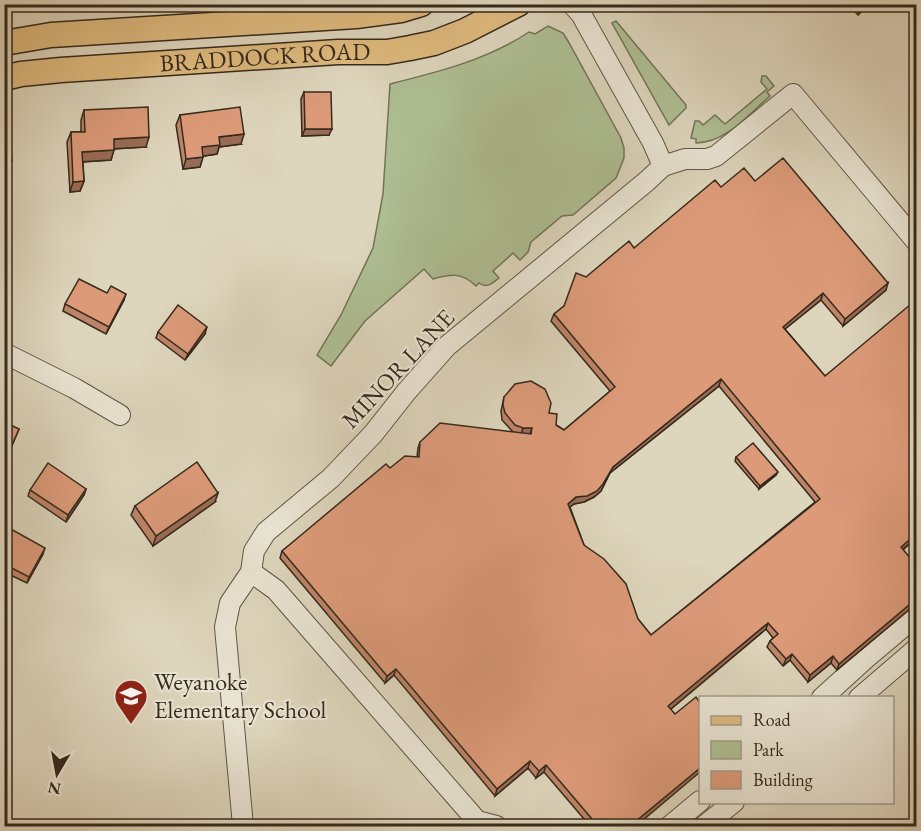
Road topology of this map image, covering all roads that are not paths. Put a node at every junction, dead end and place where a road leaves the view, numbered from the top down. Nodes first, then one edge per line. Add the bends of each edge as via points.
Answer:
1 (421, 4) edge
2 (518, 4) edge
3 (572, 4) edge
4 (4, 43) edge
5 (4, 78) edge
6 (663, 165) junction
7 (916, 241) edge
8 (4, 353) edge
9 (120, 416) dead end
10 (250, 572) junction
11 (916, 616) edge
12 (916, 650) edge
13 (824, 696) edge
14 (862, 696) edge
15 (699, 802) edge
16 (732, 804) edge
17 (487, 824) edge
18 (243, 826) edge
19 (670, 826) edge
20 (704, 826) edge

1 - 4 main road, BRADDOCK ROAD via 356,16 51,35
2 - 5 main road, BRADDOCK ROAD via 434,43 387,52 61,70
3 - 6 street
6 - 7 street via 716,156 793,94
6 - 10 street, MINOR LANE via 447,346 331,478 266,532 254,551
8 - 9 street
10 - 17 street via 276,590
10 - 18 street, MINOR LANE via 231,603 225,627
11 - 13 street
12 - 14 street
15 - 19 street
16 - 20 street

